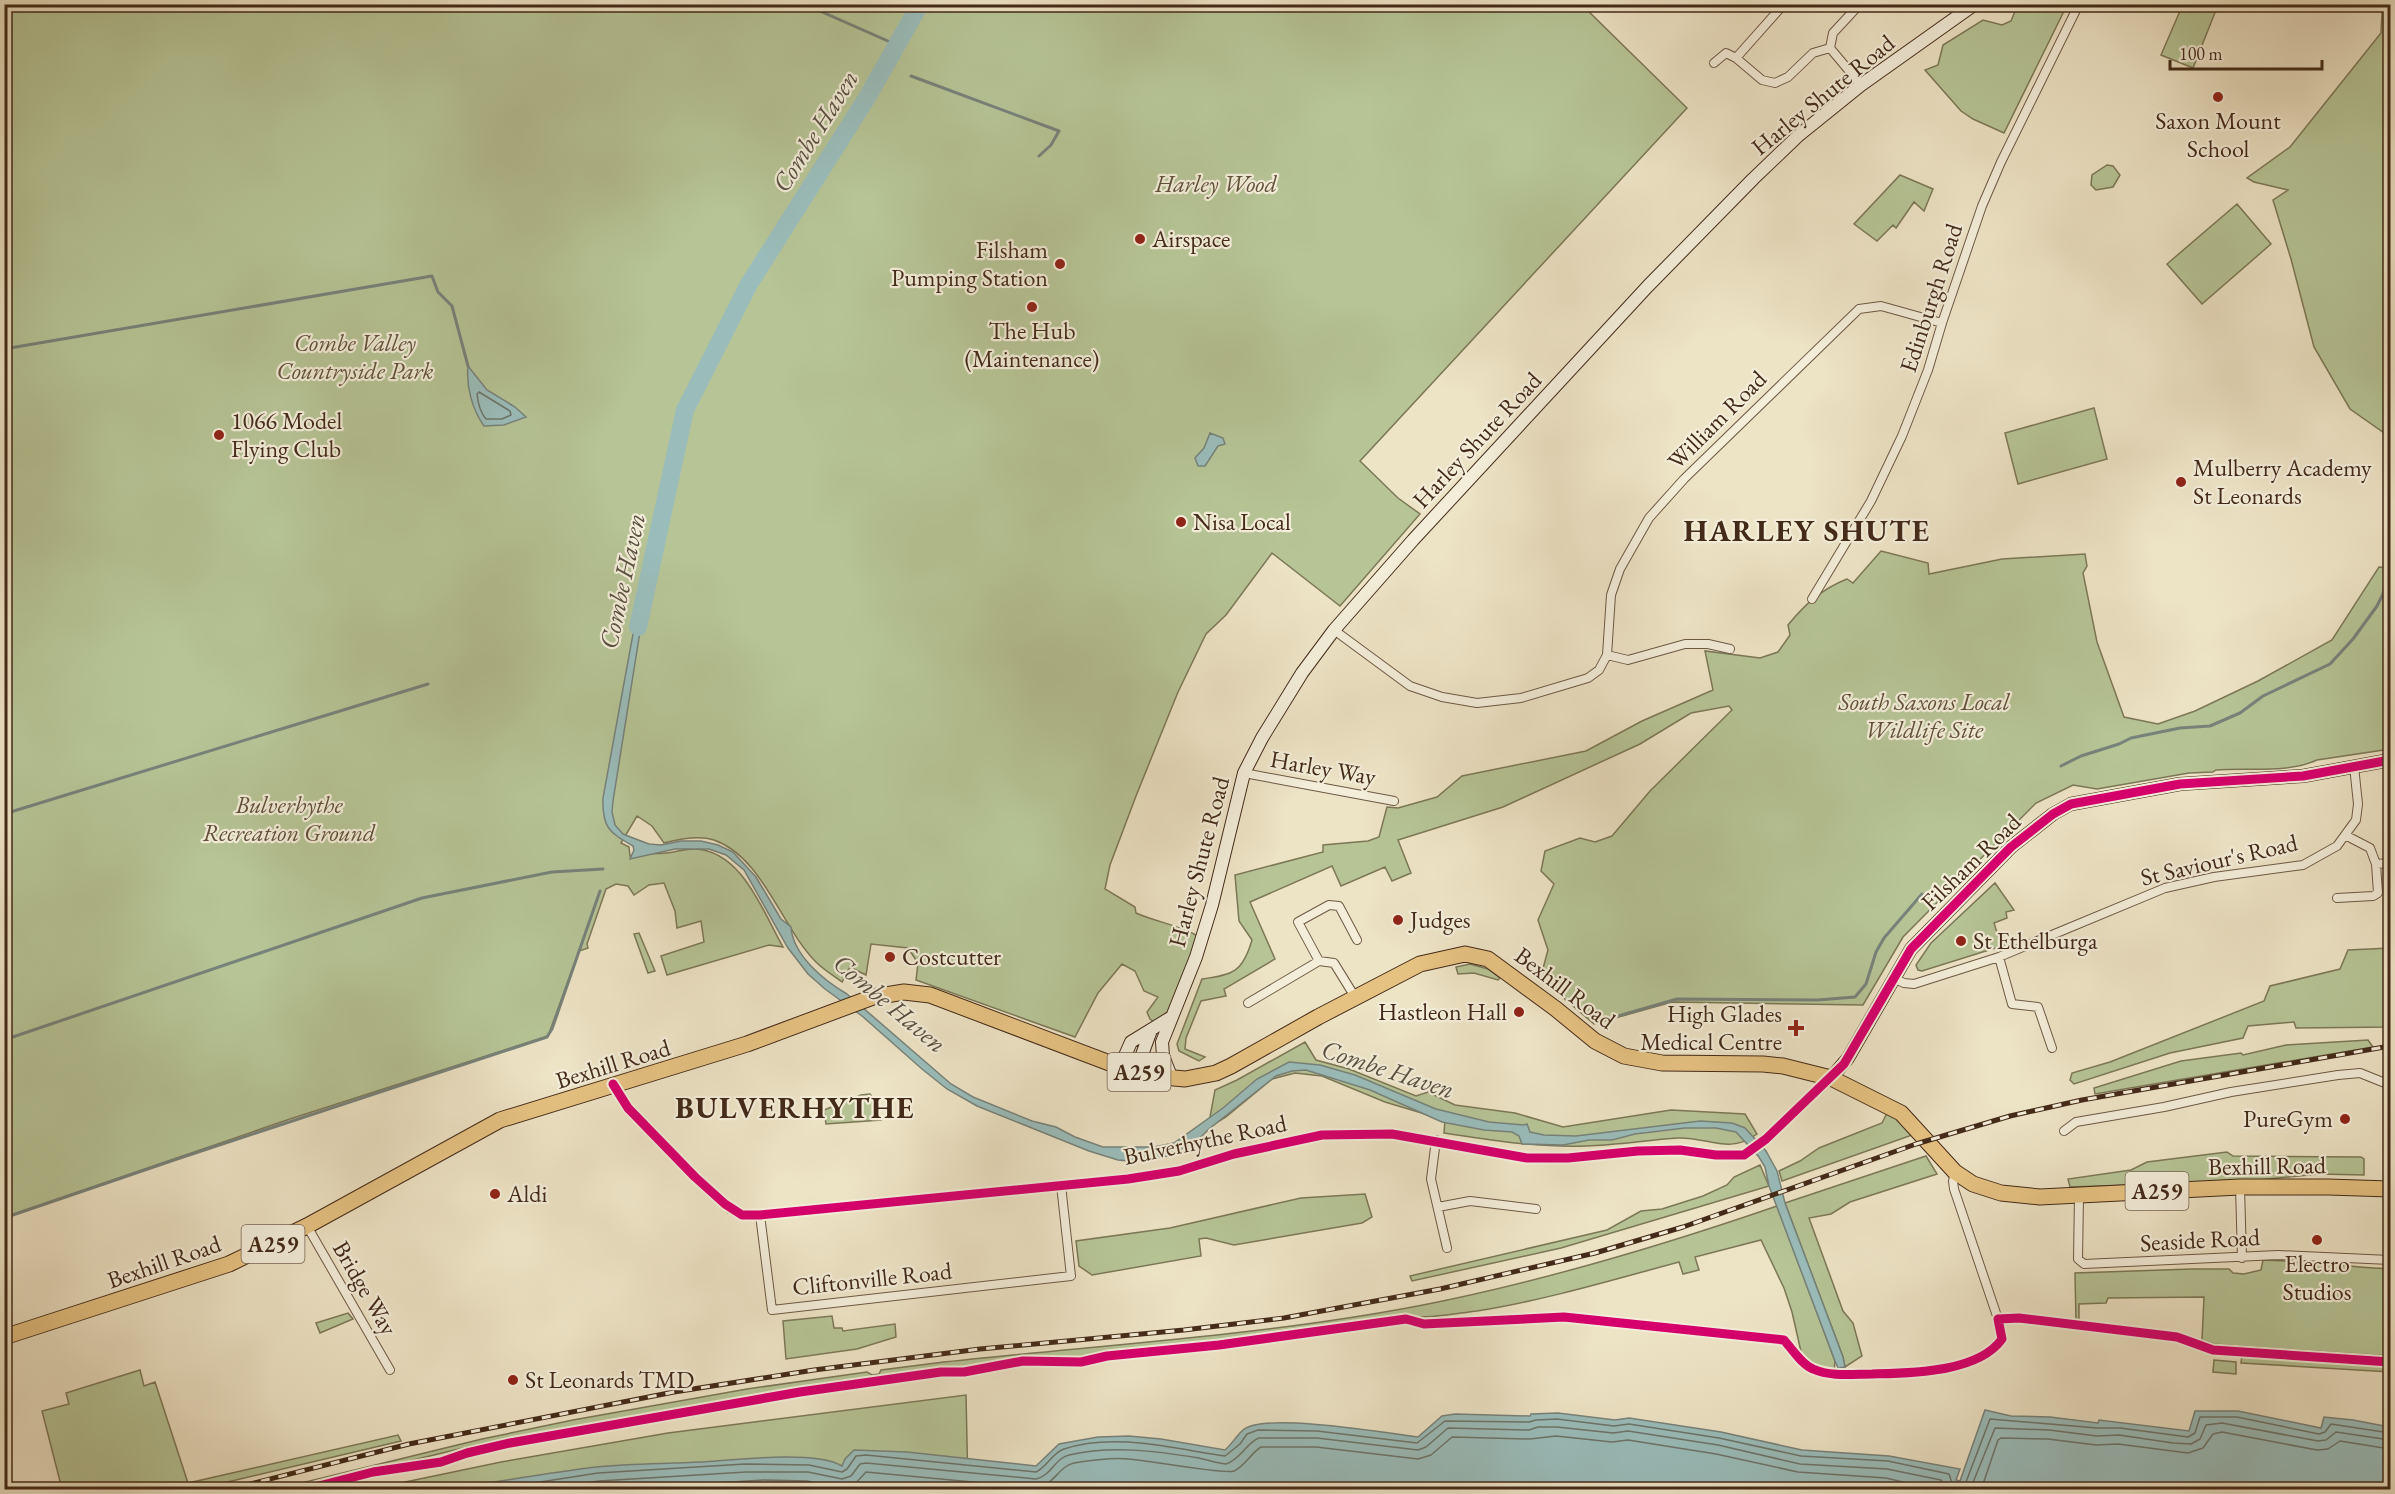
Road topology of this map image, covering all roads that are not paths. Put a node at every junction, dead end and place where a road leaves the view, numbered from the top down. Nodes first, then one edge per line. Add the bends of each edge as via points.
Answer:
1 (1784, 4) edge
2 (1860, 4) edge
3 (1975, 4) edge
4 (2079, 4) edge
5 (1830, 48) junction
6 (1737, 58) junction
7 (1714, 63) dead end
8 (1861, 85) junction
9 (1942, 323) junction
10 (1812, 599) dead end
11 (1334, 630) junction
12 (1730, 649) dead end
13 (1607, 655) junction
14 (2391, 760) edge
15 (2354, 766) junction
16 (1244, 773) junction
17 (1394, 801) dead end
18 (2345, 835) junction
19 (2391, 863) edge
20 (2376, 864) junction
21 (2337, 898) dead end
22 (1357, 940) dead end
23 (2000, 957) junction
24 (1319, 961) junction
25 (1893, 978) junction
26 (1355, 997) junction
27 (1248, 1003) dead end
28 (1171, 1017) junction
29 (1150, 1033) junction
30 (2052, 1047) dead end
31 (1120, 1066) junction
32 (1136, 1071) junction
33 (1831, 1078) junction
34 (1172, 1079) junction
35 (613, 1084) junction
36 (2391, 1085) edge
37 (2064, 1131) dead end
38 (1436, 1140) junction
39 (1955, 1172) junction
40 (1061, 1185) junction
41 (2240, 1187) junction
42 (2391, 1190) edge
43 (2079, 1195) junction
44 (1438, 1207) junction
45 (1536, 1209) dead end
46 (760, 1215) junction
47 (307, 1226) junction
48 (1448, 1248) dead end
49 (2242, 1258) junction
50 (2391, 1260) edge
51 (1998, 1319) dead end
52 (4, 1337) edge
53 (390, 1370) dead end

1 - 6 street
2 - 5 street via 1833,33
3 - 8 main road, Harley Shute Road
4 - 9 street, Edinburgh Road via 1982,206
5 - 6 street via 1813,53 1788,77 1775,83 1762,80
5 - 8 street
6 - 7 street via 1726,53
8 - 11 main road, Harley Shute Road via 1799,135 1656,278 1404,549
9 - 10 street, Edinburgh Road via 1898,445 1871,501
9 - 13 street, William Road via 1881,306 1859,309 1774,389 1649,518 1620,569 1611,595
11 - 13 street via 1410,686 1477,704 1521,698 1587,678 1599,670
11 - 16 main road, Harley Shute Road via 1302,673
12 - 13 street via 1685,644 1628,660
14 - 15 main road, Filsham Road
15 - 18 street, St Saviour's Road via 2358,804 2355,820
15 - 25 main road, Filsham Road via 2303,776 2180,784 2071,804 2011,847 1911,949
16 - 17 street, Harley Way
16 - 28 main road, Harley Shute Road via 1212,905
18 - 20 street via 2370,848
18 - 23 street, St Saviour's Road via 2337,846 2303,864 2165,888
19 - 20 street
20 - 21 street via 2378,894
22 - 24 street via 1339,906 1329,905 1298,922
23 - 25 street, St Saviour's Road via 1914,984
23 - 30 street via 2013,1004 2038,1007
24 - 26 street via 1334,963
24 - 27 street
25 - 33 main road, Filsham Road via 1848,1058
26 - 33 highway, Bexhill Road / A259 via 1420,964 1456,954 1477,955 1500,967 1595,1041 1624,1056 1662,1063 1783,1066
26 - 34 highway, Bexhill Road / A259 via 1216,1073
28 - 29 main road, Harley Shute Road
28 - 34 main road, Harley Shute Road via 1162,1050
29 - 31 main road, Harley Shute Road via 1131,1042
29 - 32 main road
31 - 32 highway, Bexhill Road / A259
31 - 35 highway, Bexhill Road / A259 via 930,995 904,992 873,997 747,1044
32 - 34 highway, Bexhill Road / A259
33 - 38 street, Bulverhythe Road via 1744,1155 1680,1150 1527,1158
33 - 39 highway, Bexhill Road / A259 via 1901,1113
35 - 46 street, Bulverhythe Road via 628,1107 694,1177 742,1215
35 - 47 highway, Bexhill Road / A259 via 500,1120
36 - 37 street via 2360,1073 2338,1075 2076,1122
38 - 40 street, Bulverhythe Road via 1392,1134 1322,1135 1234,1154 1179,1171
38 - 44 street via 1431,1179
39 - 43 highway, Bexhill Road / A259 via 1973,1184 2001,1193
39 - 51 street via 1954,1189
40 - 46 street, Bulverhythe Road
40 - 46 street, Cliftonville Road via 1071,1276 772,1310
41 - 42 highway, Bexhill Road / A259
41 - 43 highway, Bexhill Road / A259
41 - 49 street
43 - 49 street, Seaside Road via 2078,1259 2084,1264
44 - 45 street via 1470,1201
44 - 48 street
47 - 52 highway, Bexhill Road / A259 via 229,1264
47 - 53 street, Bridge Way
49 - 50 street, Seaside Road via 2278,1255

